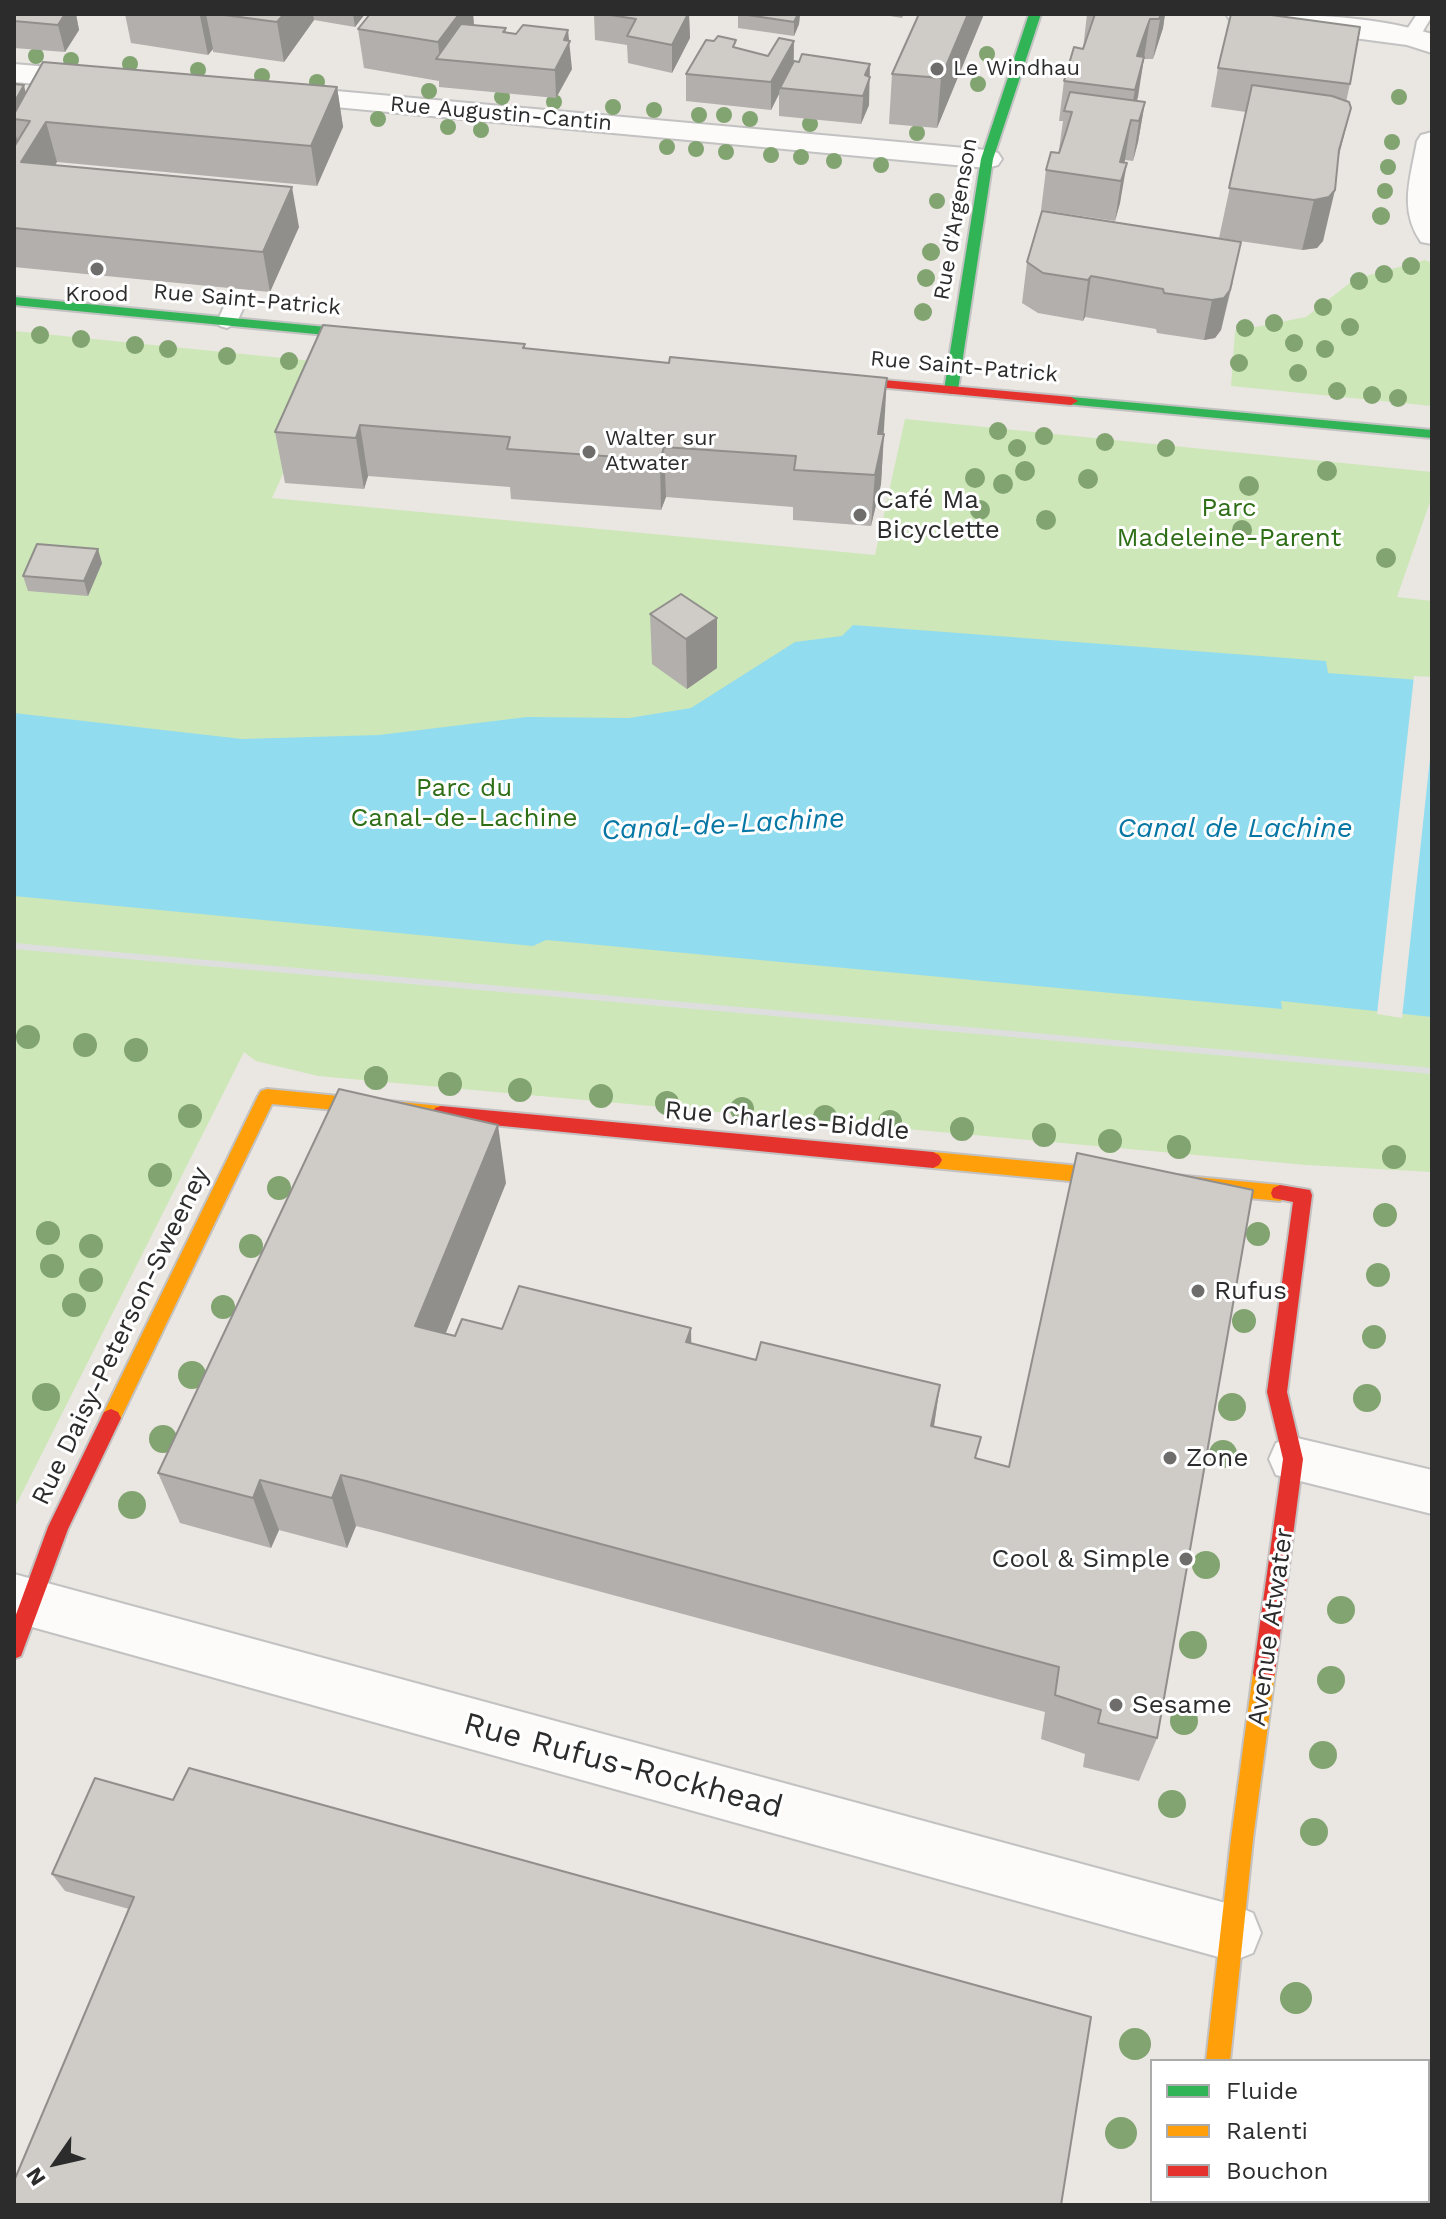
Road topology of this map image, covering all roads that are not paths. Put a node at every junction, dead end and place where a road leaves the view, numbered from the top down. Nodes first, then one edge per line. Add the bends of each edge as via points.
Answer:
1 (1035, 14) edge
2 (1240, 14) edge
3 (1423, 32) edge
4 (14, 73) edge
5 (126, 82) edge
6 (253, 93) edge
7 (1432, 141) edge
8 (987, 159) junction
9 (1432, 235) edge
10 (242, 289) edge
11 (14, 301) edge
12 (227, 322) junction
13 (391, 337) edge
14 (805, 376) edge
15 (951, 390) junction
16 (1432, 434) edge
17 (267, 1096) joint
18 (1303, 1195) joint
19 (1293, 1459) junction
20 (1432, 1492) edge
21 (19, 1617) edge
22 (1233, 1933) junction
23 (1218, 2059) edge

1 - 8 street, Rue d'Argenson
2 - 3 street
4 - 5 street
6 - 8 street, Rue Augustin-Cantin
7 - 9 street via 1422,207
8 - 15 street, Rue d'Argenson
10 - 12 lane
11 - 12 street, Rue Saint-Patrick
12 - 13 street, Rue Saint-Patrick
14 - 15 street, Rue Saint-Patrick
15 - 16 street, Rue Saint-Patrick
17 - 18 street, Rue Charles-Biddle
17 - 21 street, Rue Daisy-Peterson-Sweeney
18 - 19 street, Avenue Atwater via 1277,1392
19 - 20 street
19 - 22 street, Avenue Atwater
21 - 22 street, Rue Rufus-Rockhead
22 - 23 street, Avenue Atwater

